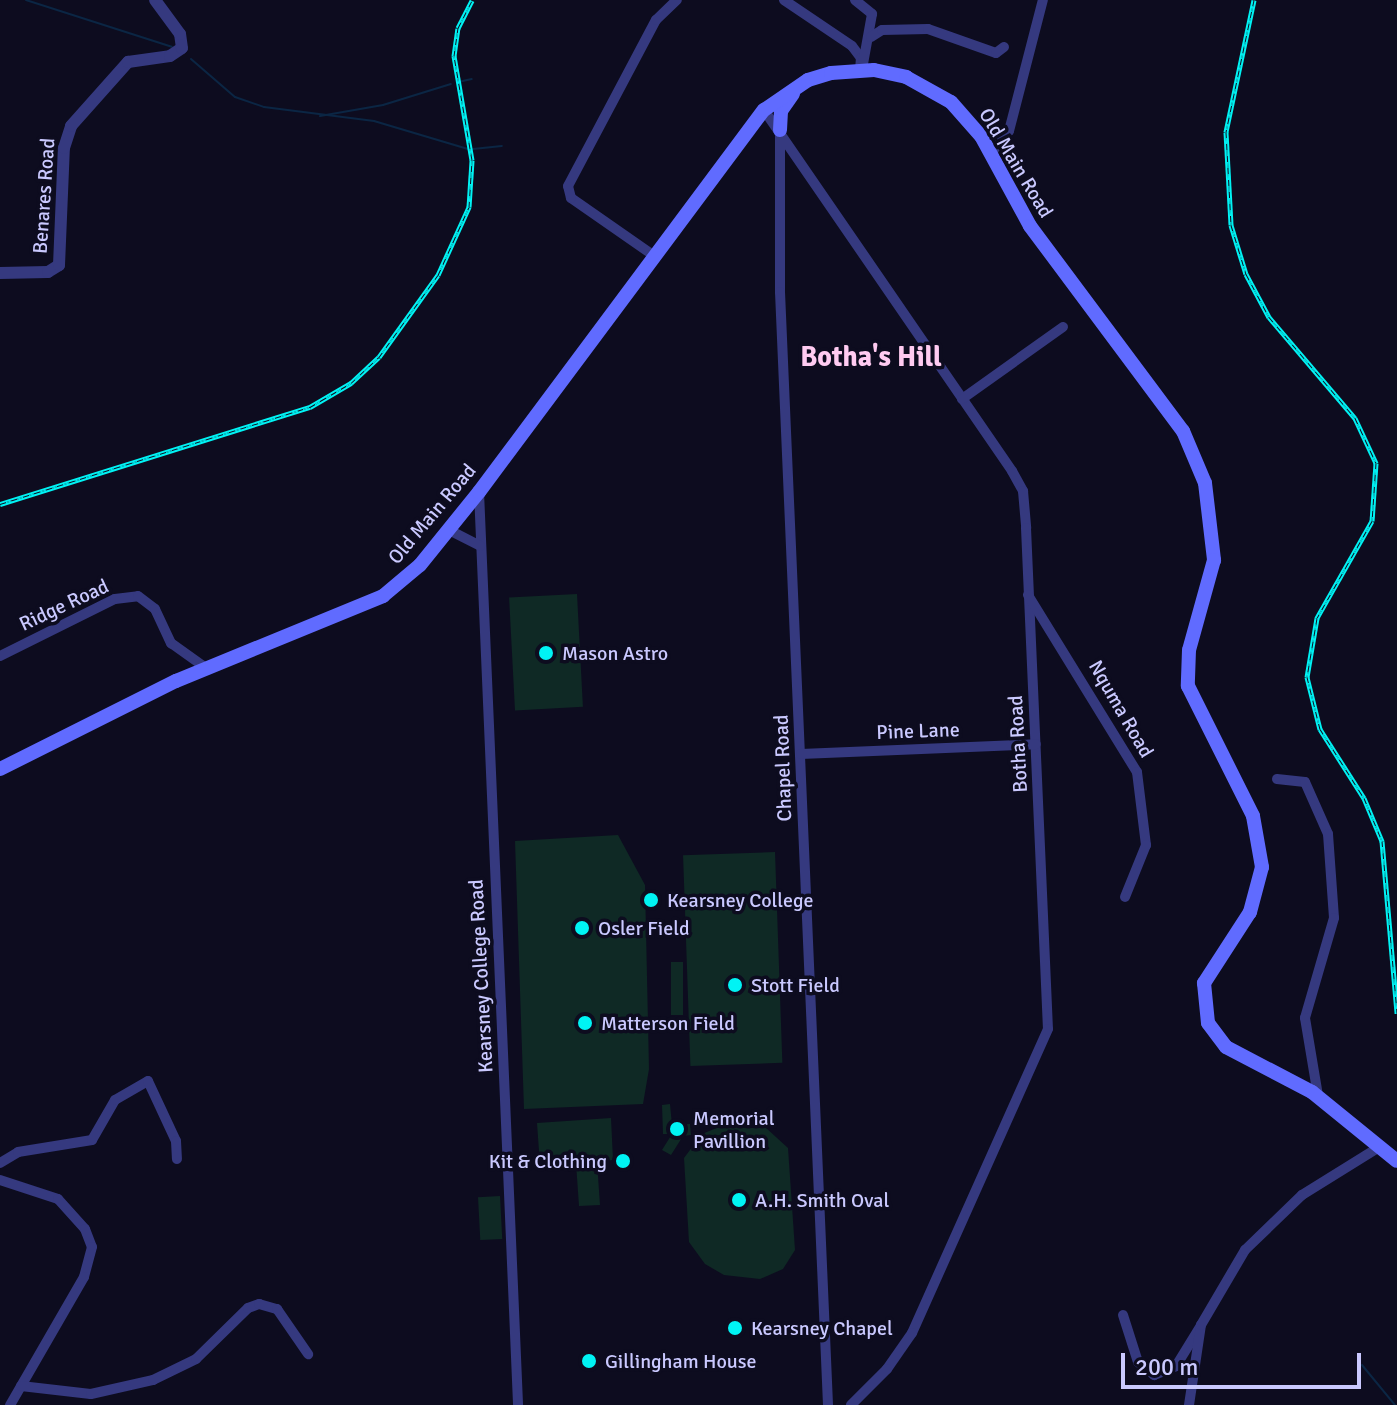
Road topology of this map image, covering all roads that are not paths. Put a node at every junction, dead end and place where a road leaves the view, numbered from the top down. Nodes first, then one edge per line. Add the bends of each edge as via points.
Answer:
1 (155, 0) edge
2 (677, 0) edge
3 (784, 0) edge
4 (855, 0) edge
5 (1043, 0) edge
6 (871, 37) junction
7 (1004, 47) dead end
8 (860, 70) junction
9 (808, 80) junction
10 (764, 110) junction
11 (780, 130) junction
12 (991, 154) junction
13 (653, 255) junction
14 (0, 273) edge
15 (1063, 327) dead end
16 (962, 399) junction
17 (479, 492) junction
18 (449, 530) junction
19 (480, 546) junction
20 (1028, 595) junction
21 (0, 656) edge
22 (206, 668) junction
23 (1036, 744) junction
24 (801, 754) junction
25 (0, 769) edge
26 (1277, 779) dead end
27 (1125, 897) dead end
28 (1318, 1096) junction
29 (1379, 1147) junction
30 (177, 1159) dead end
31 (1397, 1161) edge
32 (0, 1163) edge
33 (0, 1180) edge
34 (1123, 1315) dead end
35 (1201, 1325) junction
36 (308, 1354) dead end
37 (21, 1386) junction
38 (10, 1405) edge
39 (518, 1405) edge
40 (828, 1405) edge
41 (851, 1405) edge
42 (1189, 1405) edge

1 - 14 street, Benares Road via 180,34 182,48 170,56 128,62 80,110 64,148 59,265 48,272
2 - 13 street via 656,20 568,186 571,198
3 - 8 street via 852,46 861,58
4 - 6 street via 872,14
5 - 12 street via 1009,131
6 - 7 street via 882,30 928,29 996,53
6 - 8 street
8 - 9 main road, Old Main Road
8 - 12 main road, Old Main Road via 906,77 937,92 969,120
9 - 10 main road, Old Main Road
9 - 11 main road via 784,104
10 - 11 street, Botha Road
10 - 13 main road, Old Main Road
11 - 16 street, Botha Road
11 - 24 street, Chapel Road via 780,292
12 - 28 main road, Old Main Road via 1066,277 1170,411 1201,472 1215,550 1210,586 1189,650 1188,686 1253,816 1262,867 1250,912 1209,971 1204,1009 1226,1047
13 - 17 main road, Old Main Road
15 - 16 street
16 - 20 street, Botha Road via 1023,491
17 - 18 main road, Old Main Road
17 - 19 street, Kearsney College Road
18 - 19 street
18 - 22 main road, Old Main Road via 420,565 383,596
19 - 39 street, Kearsney College Road
20 - 23 street, Botha Road
20 - 27 street, Nquma Road via 1137,772 1146,845
21 - 22 street, Ridge Road via 115,599 138,596 155,609 171,643
22 - 25 main road, Old Main Road
23 - 24 street, Pine Lane
23 - 41 street, Botha Road via 1048,1029 912,1333 887,1369
24 - 40 street, Chapel Road
26 - 28 street via 1305,782 1328,834 1334,918 1305,1018
28 - 29 main road, Old Main Road
29 - 31 main road, Old Main Road
29 - 35 street via 1302,1195 1263,1229 1230,1272
30 - 32 street via 176,1141 148,1081 115,1100 92,1140 18,1152
33 - 37 street via 58,1199 85,1229 92,1247 88,1269
34 - 35 street via 1138,1362 1154,1375 1176,1366
35 - 42 street
36 - 37 street via 277,1309 259,1304 248,1308 196,1359 153,1380 91,1394
37 - 38 street

